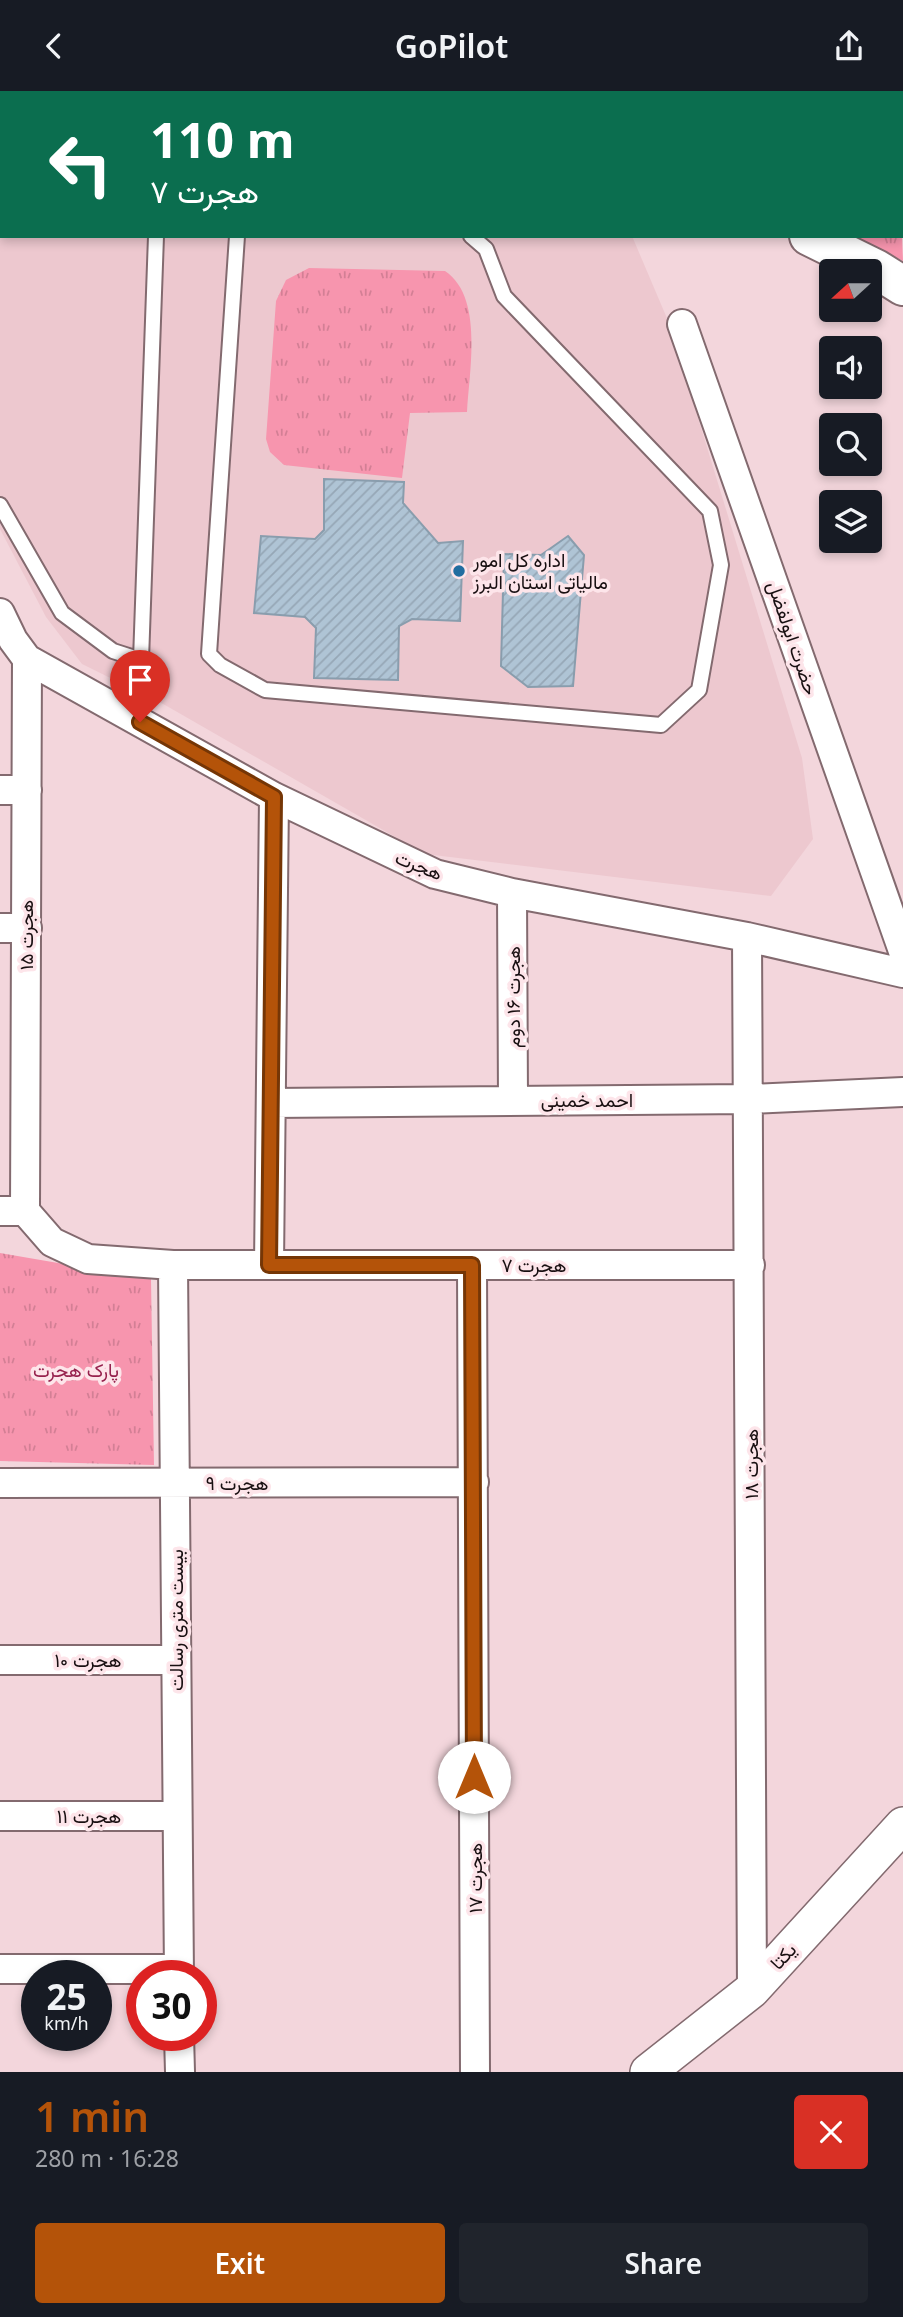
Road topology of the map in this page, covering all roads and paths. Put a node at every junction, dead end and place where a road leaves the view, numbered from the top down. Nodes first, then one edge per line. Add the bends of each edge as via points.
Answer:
1 (156, 238) edge
2 (237, 238) edge
3 (473, 238) edge
4 (813, 238) edge
5 (903, 286) edge
6 (682, 324) dead end
7 (0, 505) edge
8 (0, 613) edge
9 (13, 647) edge
10 (13, 790) edge
11 (274, 797) junction
12 (512, 893) junction
13 (13, 928) edge
14 (747, 937) junction
15 (903, 951) edge
16 (903, 973) edge
17 (13, 1066) edge
18 (903, 1092) edge
19 (749, 1099) junction
20 (513, 1101) junction
21 (271, 1103) junction
22 (13, 1211) edge
23 (173, 1265) junction
24 (269, 1265) junction
25 (472, 1265) junction
26 (750, 1265) junction
27 (474, 1482) junction
28 (0, 1483) edge
29 (175, 1483) junction
30 (0, 1660) edge
31 (176, 1660) junction
32 (0, 1816) edge
33 (177, 1816) junction
34 (903, 1825) edge
35 (179, 1960) edge
36 (0, 1969) edge
37 (126, 1971) edge
38 (752, 1990) junction
39 (179, 2051) edge
40 (180, 2072) edge
41 (475, 2072) edge
42 (648, 2072) edge

1 - 7 lane via 141,660 113,651 62,613
2 - 3 lane via 209,654 265,690 661,725 699,690 721,565 710,511 504,296 486,249
4 - 5 main road
6 - 15 street, حضرت ابولفضل
8 - 9 street
9 - 10 street, هجرت ۱۵
9 - 11 street, هجرت
10 - 13 street, هجرت ۱۵
11 - 12 street, هجرت via 435,874
11 - 21 street
12 - 14 street, هجرت
12 - 20 street, هجرت ۱۶ دوم
13 - 17 street, هجرت ۱۵
14 - 16 street, هجرت
14 - 19 street, هجرت ۱۸
17 - 22 street, هجرت ۱۵
18 - 19 street, احمد خمینی
19 - 20 street, احمد خمینی
19 - 26 street, هجرت ۱۸
20 - 21 street, احمد خمینی
21 - 24 street
22 - 23 street, هجرت ۷ via 52,1242 88,1259
23 - 24 street, هجرت ۷
23 - 29 street, بیست متری رسالت
24 - 25 street, هجرت ۷
25 - 26 street, هجرت ۷
25 - 27 street, هجرت ۱۷
26 - 38 street, هجرت ۱۸
27 - 29 street, هجرت ۹
27 - 41 street, هجرت ۱۷
28 - 29 street, هجرت ۹
29 - 31 street, بیست متری رسالت
30 - 31 street, هجرت ۱۰
31 - 33 street, بیست متری رسالت
32 - 33 street, هجرت ۱۱
33 - 35 street, بیست متری رسالت
34 - 38 street, یکتا
36 - 37 street
38 - 42 street, یکتا
39 - 40 street

